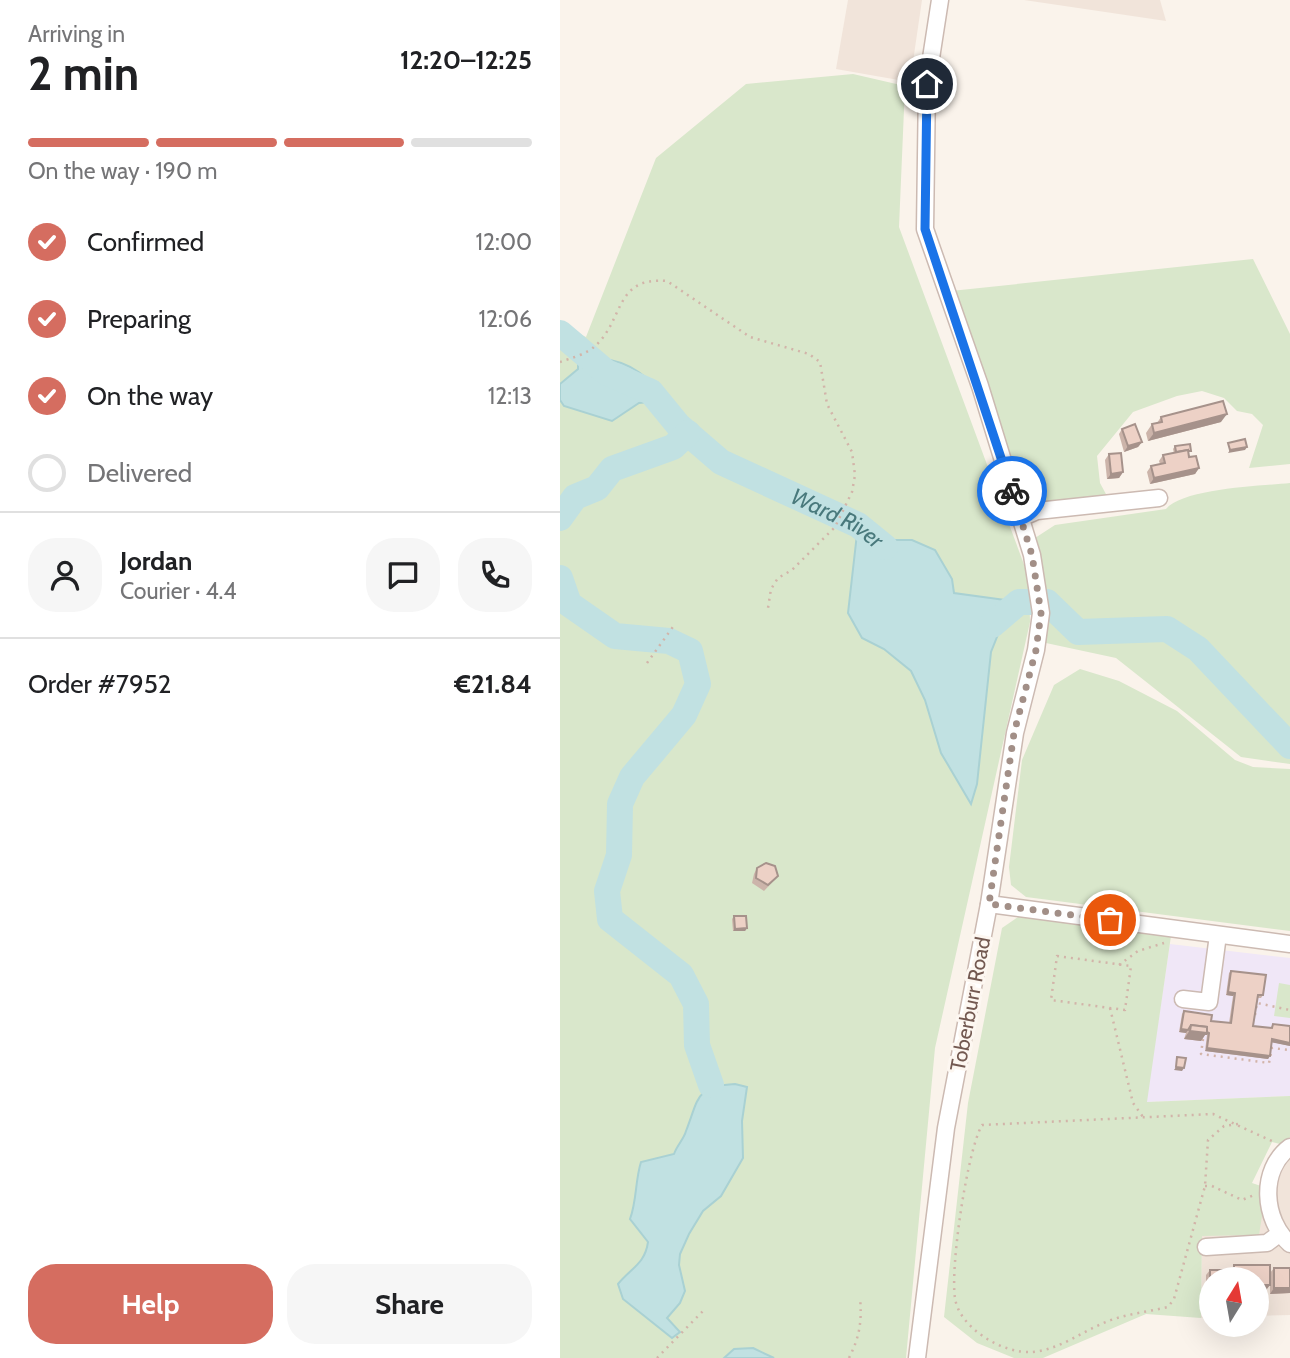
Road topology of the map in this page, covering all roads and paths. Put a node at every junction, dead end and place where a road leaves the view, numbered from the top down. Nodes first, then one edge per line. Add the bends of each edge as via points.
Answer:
1 (940, 0) edge
2 (560, 362) edge
3 (1159, 498) dead end
4 (1021, 518) junction
5 (768, 608) dead end
6 (675, 624) dead end
7 (647, 663) dead end
8 (989, 904) junction
9 (1218, 934) junction
10 (1170, 939) dead end
11 (1290, 944) edge
12 (1119, 965) junction
13 (1183, 999) dead end
14 (1110, 1008) junction
15 (1290, 1010) edge
16 (1255, 1015) edge
17 (1203, 1039) edge
18 (1290, 1050) edge
19 (1143, 1117) junction
20 (1238, 1124) junction
21 (1287, 1149) edge
22 (1256, 1185) dead end
23 (1205, 1186) junction
24 (1221, 1229) dead end
25 (1284, 1239) edge
26 (1184, 1258) junction
27 (1192, 1258) dead end
28 (860, 1297) dead end
29 (703, 1311) dead end
30 (657, 1358) edge
31 (849, 1358) edge
32 (917, 1358) edge

1 - 4 street, Toberburr Road via 927,84 925,229
2 - 5 path via 595,347 622,300 642,282 653,280 667,281 750,337 820,362 827,404 852,452 855,475 846,510 835,527 778,578
3 - 4 street via 1037,511
4 - 8 street, Toberburr Road via 1041,613 1014,733
6 - 7 path
8 - 9 street
8 - 32 street, Toberburr Road via 946,1128
9 - 11 street
9 - 13 street via 1209,1002
10 - 12 path via 1138,951
12 - 14 path via 1131,967 1125,1010
12 - 14 path via 1057,956 1051,1000
14 - 19 path via 1133,1103
15 - 16 path via 1257,1003
17 - 18 path via 1201,1055 1269,1063 1272,1048
19 - 20 path via 1213,1114
19 - 26 path via 982,1125 965,1184 955,1300 964,1318 982,1335 1005,1348 1031,1352 1055,1347 1105,1322 1168,1307
20 - 21 path
20 - 23 path via 1224,1126 1208,1140
21 - 25 street via 1267,1187 1268,1205
22 - 23 path via 1254,1196 1242,1199
23 - 26 path
24 - 25 street via 1213,1247
26 - 27 path
28 - 31 path via 859,1339
29 - 30 path

